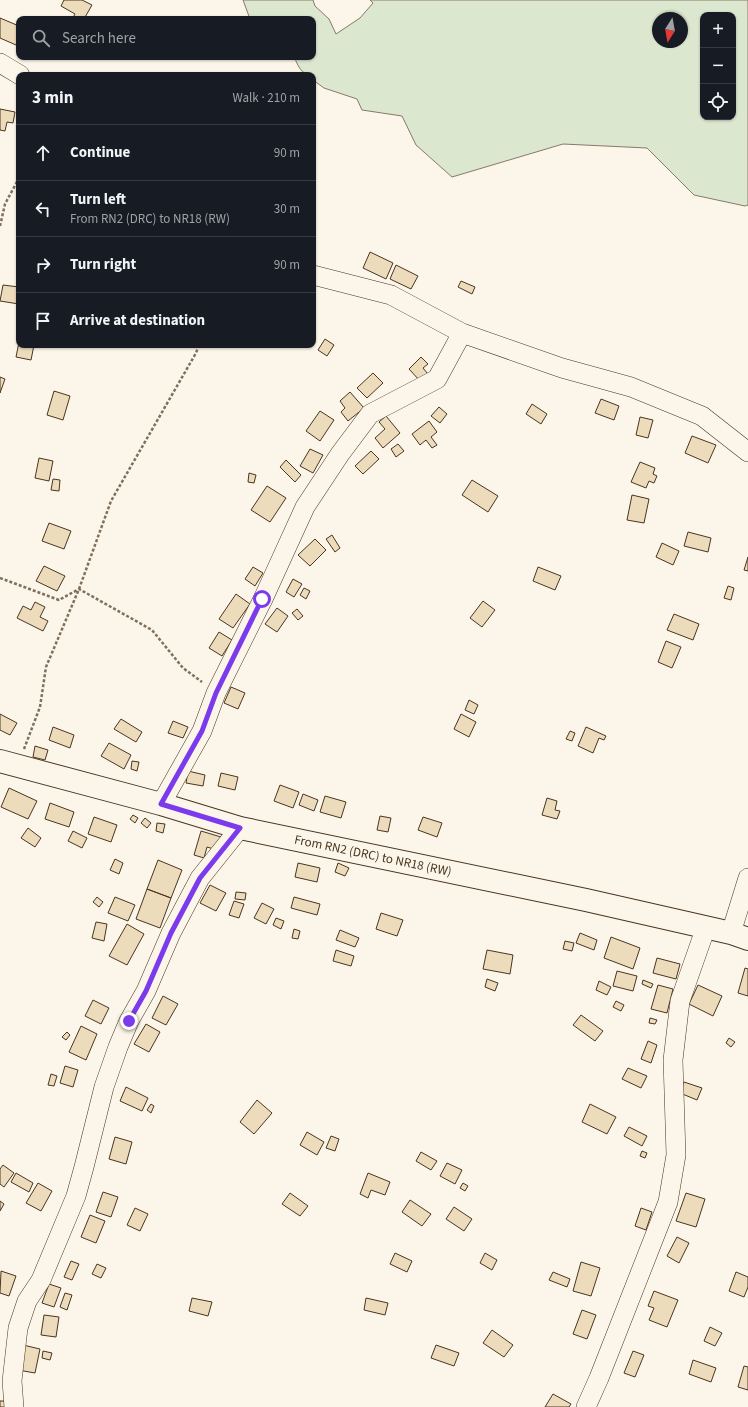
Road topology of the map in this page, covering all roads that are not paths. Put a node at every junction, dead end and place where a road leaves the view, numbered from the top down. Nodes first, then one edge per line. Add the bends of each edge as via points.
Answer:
1 (0, 63) edge
2 (16, 73) edge
3 (316, 276) edge
4 (462, 333) junction
5 (748, 452) edge
6 (9, 764) edge
7 (161, 804) junction
8 (240, 828) junction
9 (748, 878) edge
10 (706, 928) junction
11 (739, 936) edge
12 (14, 1407) edge
13 (586, 1407) edge

1 - 2 street
3 - 4 street via 391,295
4 - 5 street via 562,368 645,392 702,416
4 - 7 street via 437,378 370,414 305,507 216,693 202,731
6 - 7 main road, From RN2 (DRC) to NR18 (RW)
7 - 8 main road, From RN2 (DRC) to NR18 (RW)
8 - 10 main road, From RN2 (DRC) to NR18 (RW) via 586,900
8 - 12 street via 200,878 118,1046 104,1087 76,1196 41,1280 27,1301 18,1328 12,1382
9 - 11 street
10 - 11 main road, From RN2 (DRC) to NR18 (RW)
10 - 13 street via 680,1001 673,1060 676,1155 668,1202

